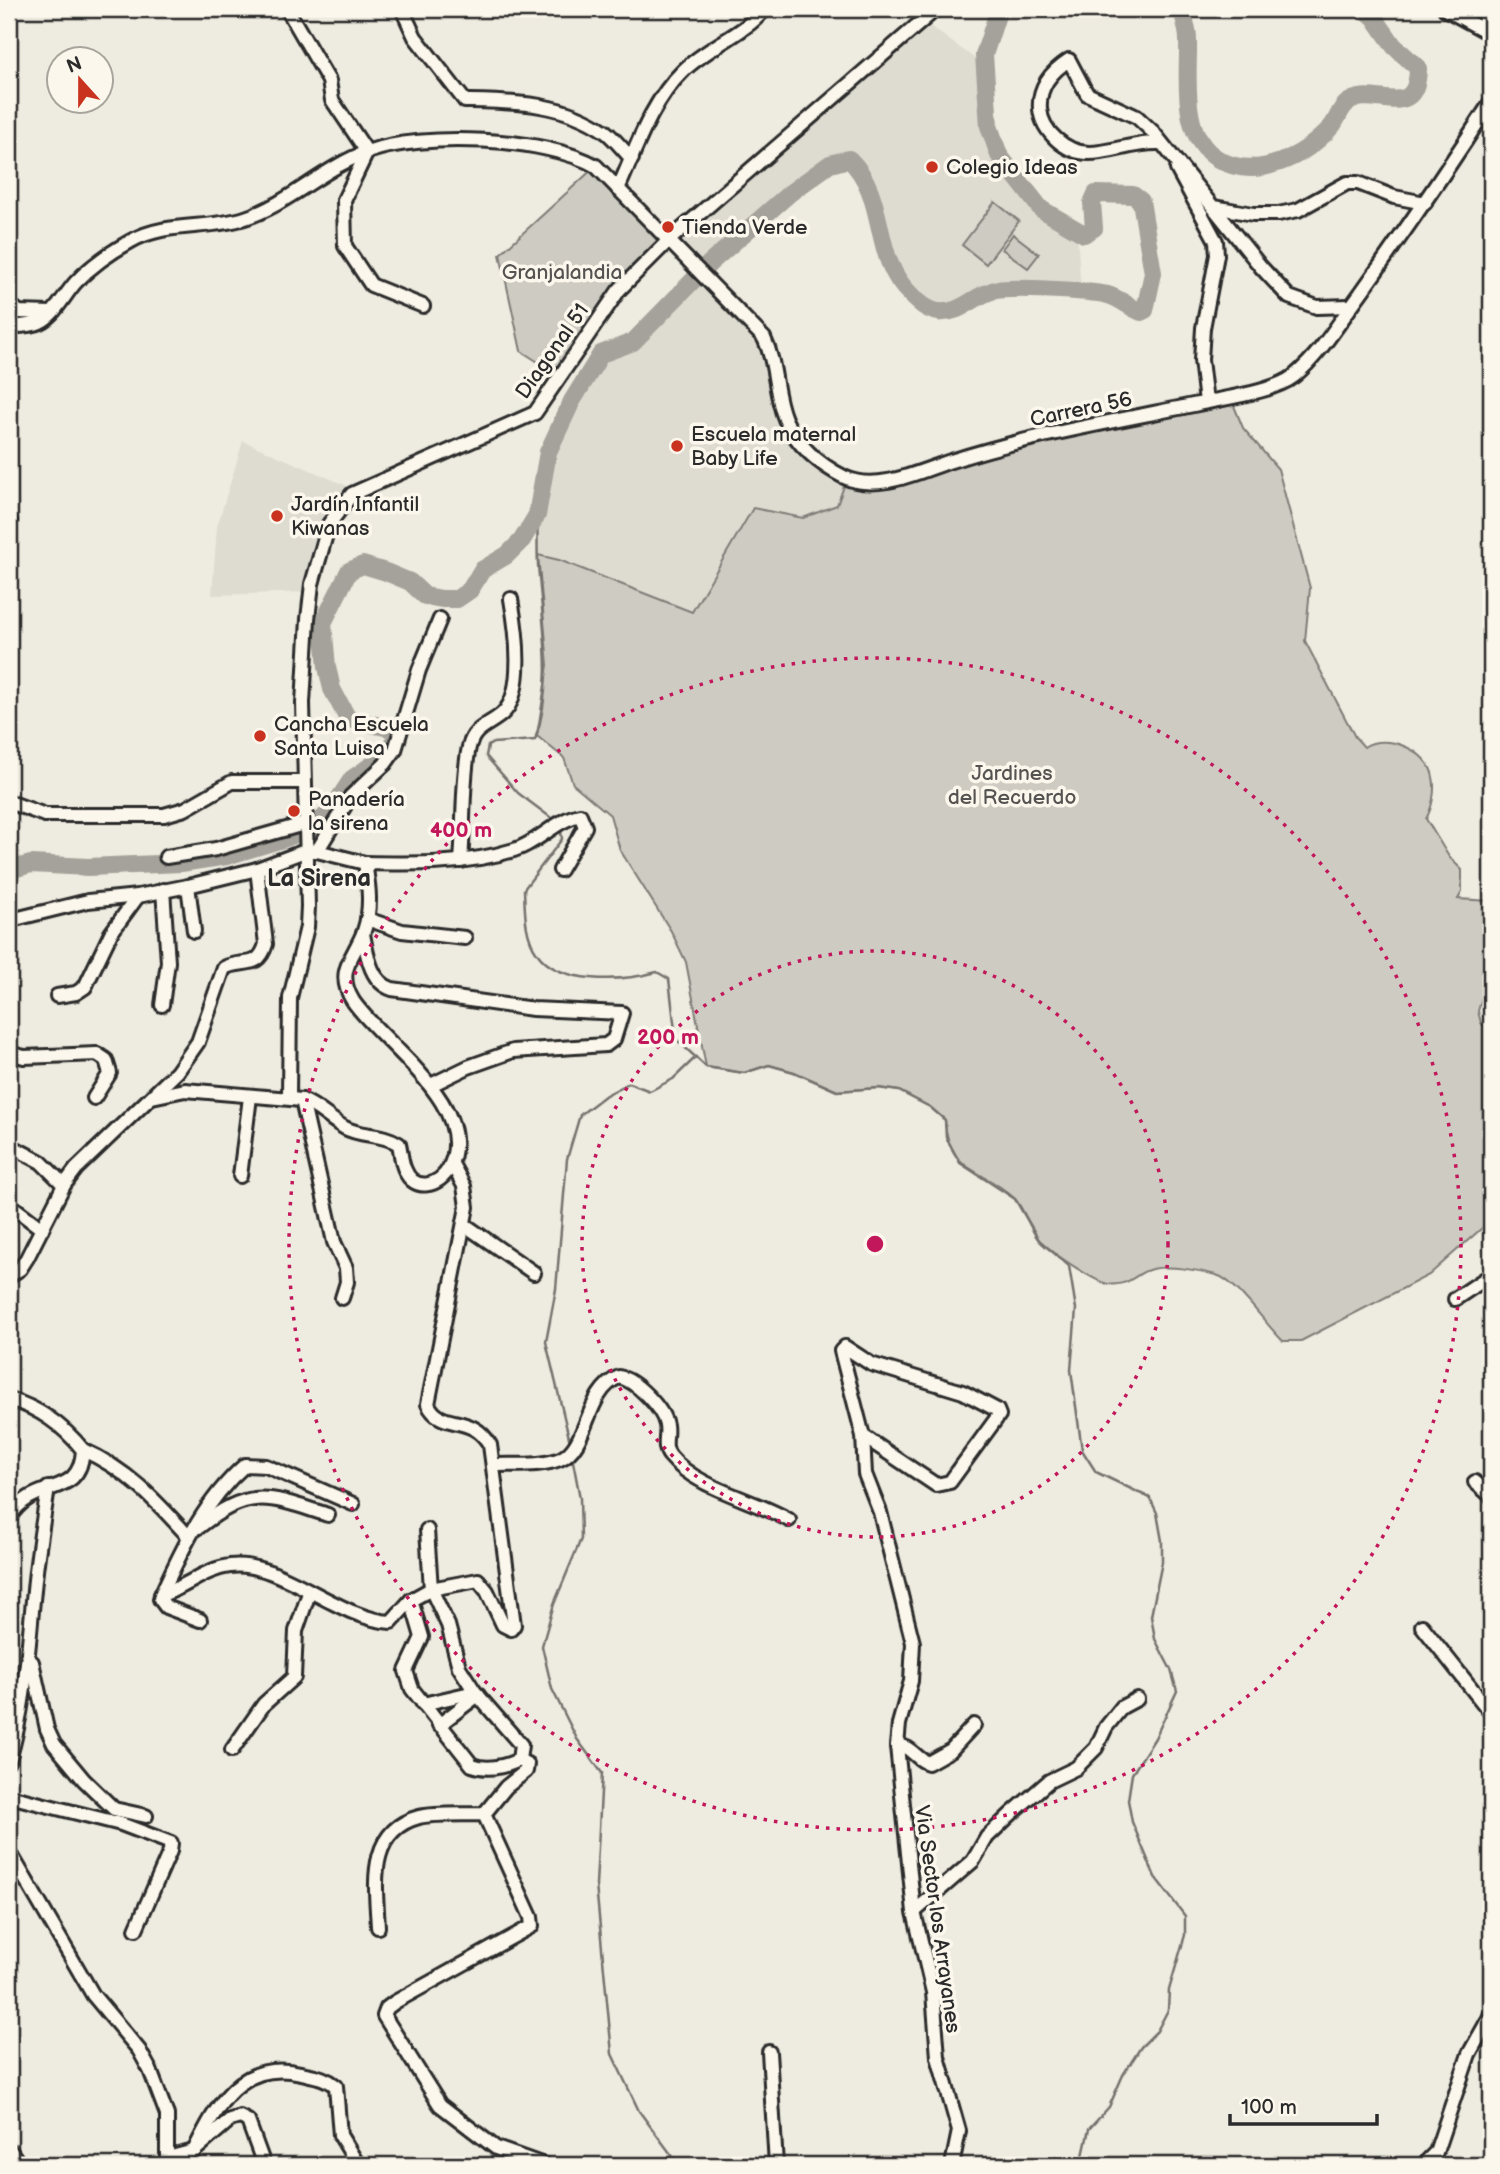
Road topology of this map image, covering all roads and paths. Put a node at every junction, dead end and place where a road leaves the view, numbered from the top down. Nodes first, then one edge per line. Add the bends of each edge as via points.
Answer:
1 (287, 9) edge
2 (402, 9) edge
3 (765, 9) edge
4 (936, 9) edge
5 (1445, 9) edge
6 (1491, 34) edge
7 (1491, 102) edge
8 (1159, 143) junction
9 (367, 152) junction
10 (1175, 158) junction
11 (632, 159) junction
12 (618, 190) junction
13 (1425, 203) junction
14 (1214, 207) junction
15 (668, 241) junction
16 (9, 304) edge
17 (423, 306) dead end
18 (1350, 306) junction
19 (51, 313) junction
20 (9, 327) edge
21 (1206, 402) junction
22 (511, 599) dead end
23 (440, 619) dead end
24 (304, 782) junction
25 (9, 802) edge
26 (304, 821) junction
27 (309, 848) junction
28 (166, 857) dead end
29 (461, 861) junction
30 (365, 863) junction
31 (257, 869) junction
32 (560, 870) dead end
33 (188, 886) junction
34 (163, 890) junction
35 (138, 896) junction
36 (366, 919) junction
37 (11, 920) dead end
38 (194, 931) dead end
39 (363, 934) junction
40 (465, 939) dead end
41 (57, 996) dead end
42 (162, 1005) dead end
43 (9, 1053) edge
44 (430, 1085) junction
45 (152, 1097) junction
46 (250, 1097) junction
47 (94, 1098) dead end
48 (295, 1099) junction
49 (9, 1145) edge
50 (452, 1164) junction
51 (240, 1176) dead end
52 (64, 1185) junction
53 (9, 1204) edge
54 (465, 1225) junction
55 (42, 1229) junction
56 (534, 1273) dead end
57 (1491, 1275) edge
58 (9, 1276) edge
59 (342, 1298) dead end
60 (1455, 1299) dead end
61 (9, 1399) edge
62 (863, 1436) junction
63 (83, 1450) junction
64 (494, 1465) junction
65 (1475, 1482) dead end
66 (48, 1488) junction
67 (1491, 1496) edge
68 (353, 1504) dead end
69 (328, 1515) dead end
70 (9, 1518) edge
71 (789, 1520) dead end
72 (427, 1530) dead end
73 (188, 1536) junction
74 (430, 1589) junction
75 (309, 1593) junction
76 (161, 1595) junction
77 (411, 1600) junction
78 (200, 1620) dead end
79 (1422, 1626) dead end
80 (30, 1655) junction
81 (477, 1693) junction
82 (1137, 1699) dead end
83 (423, 1704) junction
84 (1491, 1713) edge
85 (439, 1725) junction
86 (974, 1725) dead end
87 (897, 1746) junction
88 (232, 1750) dead end
89 (9, 1760) edge
90 (519, 1760) junction
91 (9, 1796) edge
92 (484, 1814) junction
93 (146, 1816) dead end
94 (9, 1850) edge
95 (914, 1912) junction
96 (378, 1927) dead end
97 (136, 1928) dead end
98 (1491, 2015) edge
99 (769, 2052) dead end
100 (9, 2149) edge
101 (194, 2151) junction
102 (167, 2162) edge
103 (20, 2165) edge
104 (264, 2165) edge
105 (358, 2165) edge
106 (544, 2165) edge
107 (776, 2165) edge
108 (952, 2165) edge
109 (1423, 2165) edge

1 - 9 street via 329,81 332,100
2 - 11 street via 415,37 466,101 528,102 558,109 606,132
3 - 11 street via 682,71 660,98
4 - 15 street, Diagonal 51
5 - 6 street
7 - 13 street, Carrera 56
8 - 8 street via 1137,117 1087,94 1069,60 1052,72 1040,104 1041,119 1051,136 1085,154 1140,142
8 - 10 street
9 - 12 street, Carrera 56 via 477,139 548,148 577,155 596,166
9 - 17 street via 344,200 345,246 371,285
9 - 19 street, Carrera 56 via 247,218 170,228 130,241 76,283
10 - 14 street
10 - 21 street via 1216,241 1201,360
11 - 12 street
12 - 15 street, Carrera 56
13 - 14 street via 1348,183 1298,210 1278,214 1253,215
13 - 18 street, Carrera 56
14 - 18 street via 1289,297 1317,307
15 - 21 street, Carrera 56 via 764,338 776,368 785,419 819,463 847,478 867,482 895,479 1020,441
15 - 24 street, Diagonal 51 via 601,314 535,413 352,494 329,524 312,584 303,704
16 - 19 street via 19,312
18 - 21 street, Carrera 56 via 1293,377 1280,385
19 - 20 street via 40,321
22 - 29 street via 518,637 515,683 510,705 478,728 469,747
23 - 27 street via 419,670 396,750
24 - 25 street via 232,782 185,809 164,815 45,815
24 - 26 street
26 - 27 street
26 - 28 street via 216,849
27 - 30 street
27 - 31 street
27 - 48 street via 307,927 290,998
29 - 30 street
29 - 32 street via 516,850 569,817 580,815 585,827
30 - 36 street via 370,891
31 - 33 street
31 - 45 street via 265,944 262,956 224,968 198,1042
33 - 34 street
33 - 38 street
34 - 35 street
34 - 42 street via 168,962
35 - 37 street via 88,901
35 - 41 street via 111,933 85,987
36 - 39 street
36 - 40 street via 402,931
39 - 44 street via 347,965 352,999
39 - 44 street via 374,974 385,987 533,1009 622,1013 614,1039 606,1045 513,1051
43 - 47 street via 24,1057 97,1054 106,1060 110,1073
44 - 50 street via 454,1134
45 - 46 street via 185,1090
45 - 52 street via 76,1168
46 - 48 street
46 - 51 street
48 - 50 street via 319,1107 344,1128 388,1137 399,1144 409,1178 420,1185 434,1184
48 - 59 street via 334,1241 346,1268
49 - 52 street via 41,1162
50 - 54 street via 464,1186
52 - 55 street
53 - 55 street
54 - 56 street
54 - 64 street via 428,1404 440,1419 474,1426 483,1433
55 - 58 street via 20,1269
57 - 60 street
61 - 63 street via 52,1420
62 - 62 street, Via Sector los Arrayanes via 841,1351 845,1347 871,1364 963,1392 999,1415 950,1482 943,1485 936,1485
62 - 87 street, Via Sector los Arrayanes via 865,1474 880,1512 913,1643 911,1681
63 - 66 street via 78,1473 71,1481
63 - 73 street via 132,1479
64 - 71 street via 562,1459 609,1381 619,1377 640,1387 662,1417 665,1447 676,1462 724,1494 769,1508
64 - 74 street via 514,1625 511,1629 503,1625 478,1580
65 - 67 street
66 - 70 street via 19,1502
66 - 80 street
68 - 73 street via 266,1466 245,1465 225,1483
69 - 73 street via 277,1499 252,1499 220,1511
72 - 74 street
73 - 76 street
74 - 77 street
74 - 81 street via 442,1610 459,1667
75 - 76 street via 262,1569 232,1565
75 - 77 street via 386,1622 395,1620
75 - 88 street via 296,1631 294,1676 264,1704
76 - 78 street via 166,1607
77 - 83 street via 422,1637 406,1671 407,1682
79 - 84 street
80 - 89 street via 23,1711
80 - 93 street via 54,1744 114,1810
81 - 83 street
81 - 85 street
81 - 90 street via 521,1745
82 - 95 street via 1122,1707 1096,1748 1076,1768 1049,1781 1011,1814 987,1837 973,1861
83 - 85 street
85 - 90 street via 472,1765 481,1769
86 - 87 street via 951,1750 928,1763 908,1747
87 - 95 street, Via Sector los Arrayanes
90 - 92 street via 527,1764 526,1771
91 - 97 street via 121,1824 171,1843
92 - 96 street via 419,1817 401,1826 385,1843 375,1871
92 - 106 street via 532,1926 395,2002 384,2016 440,2105 496,2148
94 - 102 street via 93,1995 150,2070 167,2115
95 - 108 street, Via Sector los Arrayanes via 933,1992 938,2057 959,2131
98 - 109 street via 1469,2054 1436,2152
99 - 107 street
100 - 103 street
101 - 102 street
101 - 104 street via 230,2120 240,2117 248,2121
101 - 105 street via 212,2114 232,2091 264,2070 286,2070 328,2080 335,2086 340,2136

